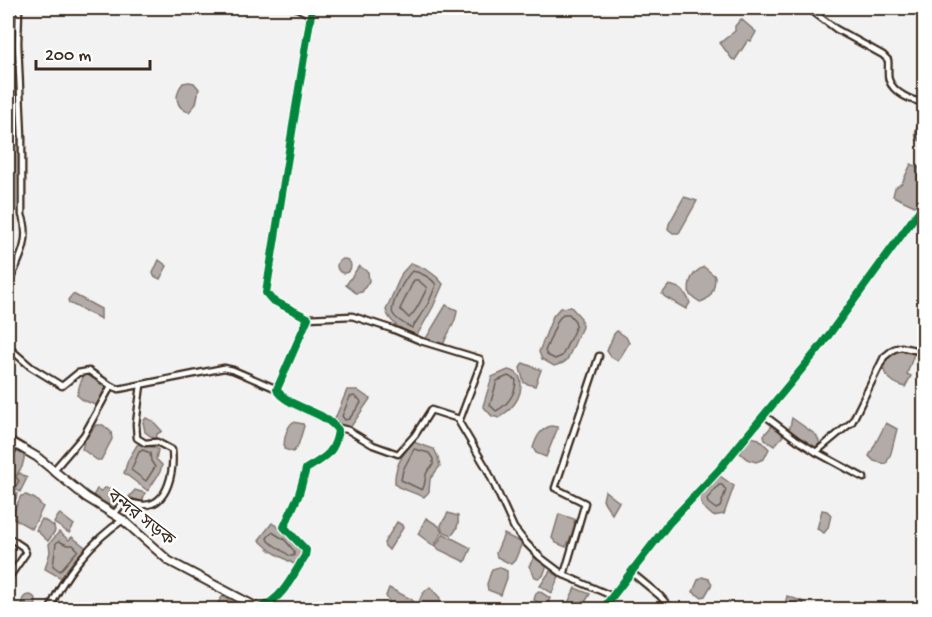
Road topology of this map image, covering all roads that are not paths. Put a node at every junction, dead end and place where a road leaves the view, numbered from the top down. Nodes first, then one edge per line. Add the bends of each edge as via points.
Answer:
1 (19, 8) edge
2 (297, 8) edge
3 (312, 8) edge
4 (808, 8) edge
5 (311, 15) junction
6 (8, 80) edge
7 (924, 102) edge
8 (8, 132) edge
9 (924, 204) edge
10 (8, 239) edge
11 (8, 285) edge
12 (308, 318) junction
13 (8, 346) edge
14 (924, 352) edge
15 (598, 356) dead end
16 (141, 385) junction
17 (111, 386) junction
18 (277, 389) junction
19 (764, 415) junction
20 (459, 419) junction
21 (336, 427) junction
22 (8, 440) edge
23 (16, 445) junction
24 (816, 452) junction
25 (8, 457) edge
26 (53, 471) junction
27 (864, 478) dead end
28 (114, 514) junction
29 (123, 520) junction
30 (8, 537) edge
31 (631, 572) junction
32 (564, 575) junction
33 (8, 579) edge
34 (612, 596) junction
35 (262, 608) edge
36 (50, 609) edge
37 (602, 609) edge
38 (672, 609) edge

1 - 11 street via 22,215 26,239
2 - 5 street
3 - 5 street
4 - 7 street via 883,55 888,60 891,84 914,101
5 - 12 street via 266,293
6 - 8 street
8 - 10 street
9 - 19 street via 820,347
12 - 18 street
12 - 20 street via 352,316 480,359 482,363
13 - 17 street via 31,367 62,386 78,373 89,371
14 - 24 street via 901,347 884,357 852,422
15 - 32 street via 555,488 585,503
16 - 17 street via 119,389
16 - 18 street via 224,369
16 - 28 street via 137,438 172,450 172,473 163,495 154,503 124,501
17 - 26 street via 84,435
18 - 21 street via 280,395
19 - 24 street
19 - 31 street
20 - 21 street via 431,410 398,454
20 - 32 street via 514,528 540,557
21 - 35 street via 337,438 327,457 306,469 284,528 306,550 305,556 281,595
22 - 23 highway, বন্দর সড়ক
23 - 25 street
23 - 26 highway, বন্দর সড়ক
24 - 27 street
26 - 28 highway, বন্দর সড়ক
28 - 29 highway, বন্দর সড়ক
29 - 35 highway, বন্দর সড়ক via 169,561
29 - 36 street via 102,535 83,557 54,597
30 - 33 street via 24,547 26,553
31 - 34 street
31 - 38 street
32 - 34 street
34 - 37 street

